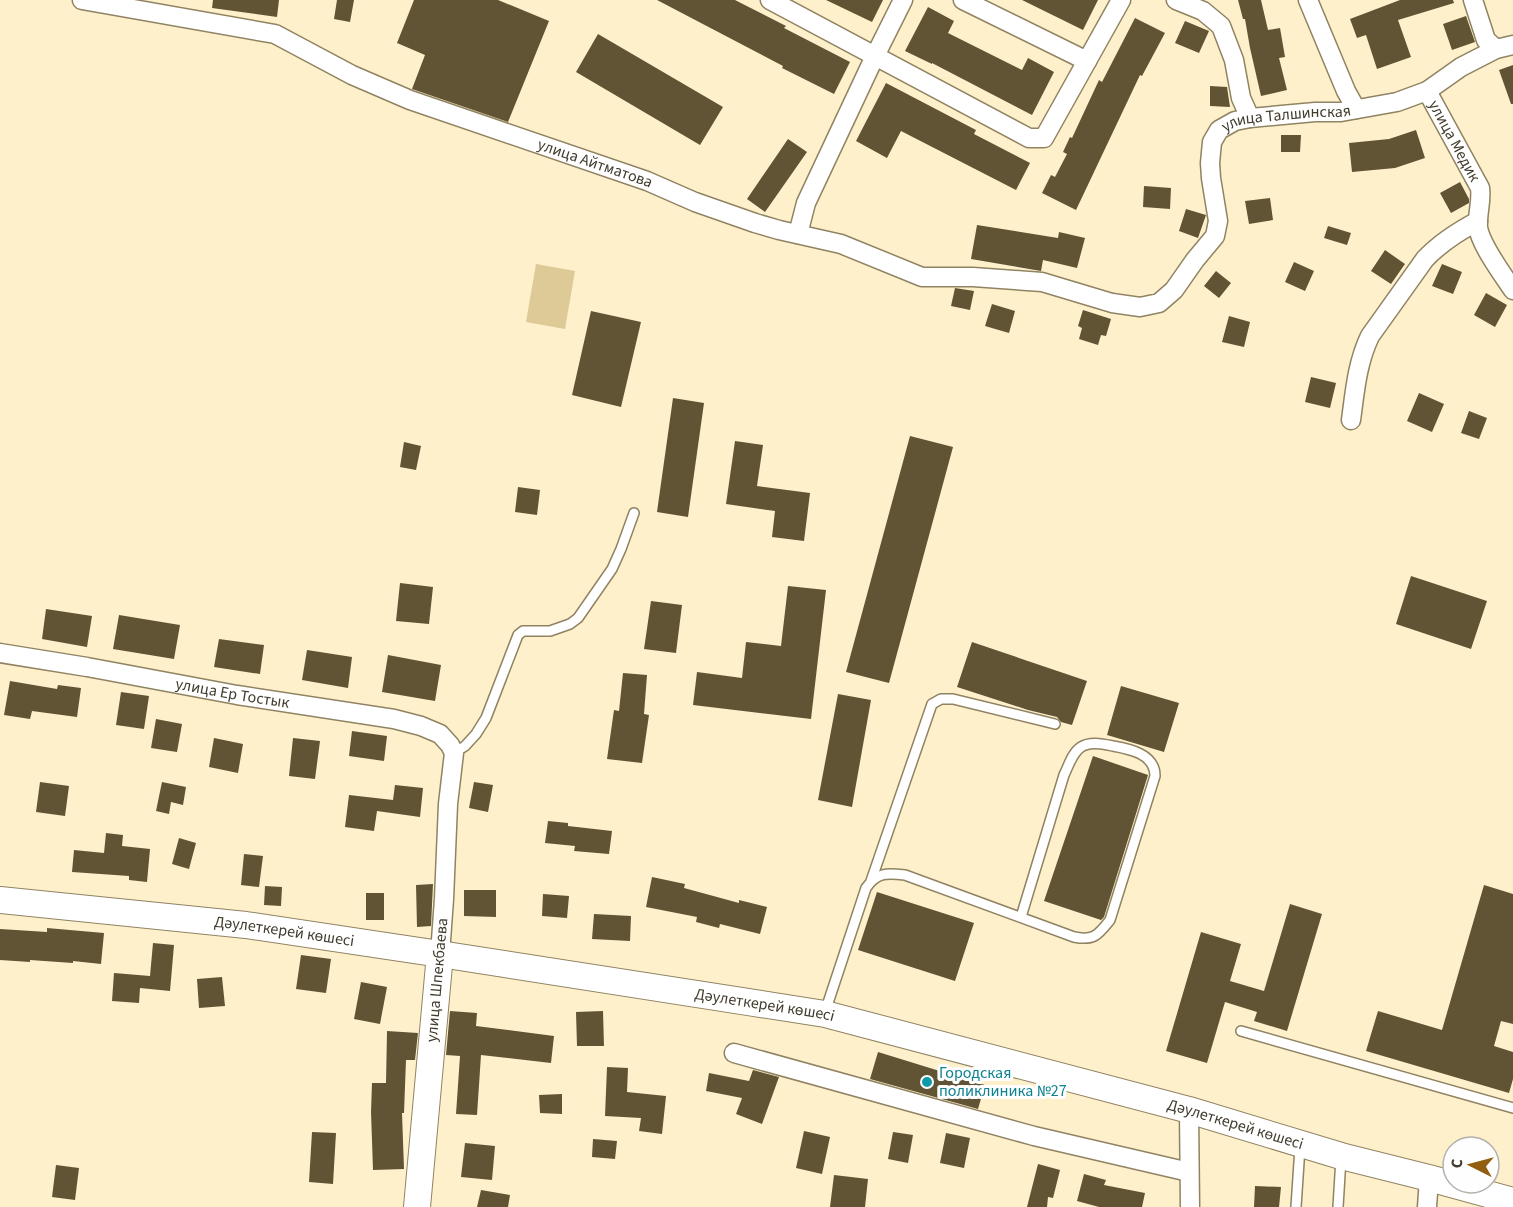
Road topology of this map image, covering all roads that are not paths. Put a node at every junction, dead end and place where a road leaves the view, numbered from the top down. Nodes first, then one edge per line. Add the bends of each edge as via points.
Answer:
1 (82, 0) edge
2 (770, 0) edge
3 (903, 0) edge
4 (963, 0) edge
5 (1121, 0) edge
6 (1176, 0) edge
7 (1308, 0) edge
8 (1473, 0) edge
9 (1504, 47) edge
10 (875, 56) junction
11 (1087, 61) junction
12 (1427, 91) junction
13 (1356, 109) junction
14 (1250, 118) junction
15 (1478, 221) junction
16 (798, 234) junction
17 (1513, 290) edge
18 (1112, 303) joint
19 (1352, 420) dead end
20 (634, 513) dead end
21 (0, 653) edge
22 (1055, 724) dead end
23 (454, 753) junction
24 (871, 881) junction
25 (0, 900) edge
26 (1021, 917) junction
27 (440, 954) junction
28 (825, 1014) junction
29 (1241, 1031) dead end
30 (734, 1053) dead end
31 (1513, 1108) edge
32 (1189, 1110) junction
33 (1300, 1143) junction
34 (1341, 1156) junction
35 (1189, 1172) junction
36 (1429, 1178) junction
37 (1513, 1202) edge
38 (417, 1207) edge
39 (1190, 1207) edge
40 (1296, 1207) edge
41 (1338, 1207) edge
42 (1427, 1207) edge

1 - 16 street, улица Айтматова via 275,34 352,75 410,100 755,223
2 - 10 street
3 - 10 street
4 - 11 street
5 - 11 street
6 - 14 street via 1203,11 1221,26
7 - 13 street
8 - 9 street via 1486,40
9 - 12 street, улица Талшинская via 1461,67
10 - 11 street via 1029,138 1044,138
10 - 16 street via 806,203
12 - 13 street, улица Талшинская via 1397,102
12 - 15 street, улица Медик via 1480,188
13 - 14 street, улица Талшинская
14 - 18 street, улица Талшинская via 1219,130 1212,142 1210,178 1218,221 1215,236 1174,290 1159,303 1140,307
15 - 17 street, улица Медик via 1479,235
15 - 19 street via 1435,249 1370,336 1358,371
16 - 18 street, улица Айтматова via 841,244 922,277 1042,282
20 - 23 lane via 612,569 578,618 550,631 518,634 486,718 476,734
21 - 23 street, улица Ер Тостык via 394,719 440,734
22 - 24 lane via 953,699 932,704
23 - 27 street, улица Шпекбаева
24 - 26 lane via 889,873 904,875
24 - 28 lane
25 - 27 main road, Дәулеткерей көшесі via 246,925
26 - 26 lane via 1086,940 1094,938 1110,920 1155,776 1150,762 1139,752 1095,743 1074,753
27 - 28 main road, Дәулеткерей көшесі
27 - 38 main road, улица Шпекбаева
28 - 32 main road, Дәулеткерей көшесі
29 - 31 lane
30 - 35 street via 1034,1136
32 - 33 main road, Дәулеткерей көшесі
32 - 35 street
33 - 34 main road, Дәулеткерей көшесі
33 - 40 lane
34 - 36 main road, Дәулеткерей көшесі
34 - 41 lane
35 - 39 street
36 - 37 main road, Дәулеткерей көшесі
36 - 42 street

